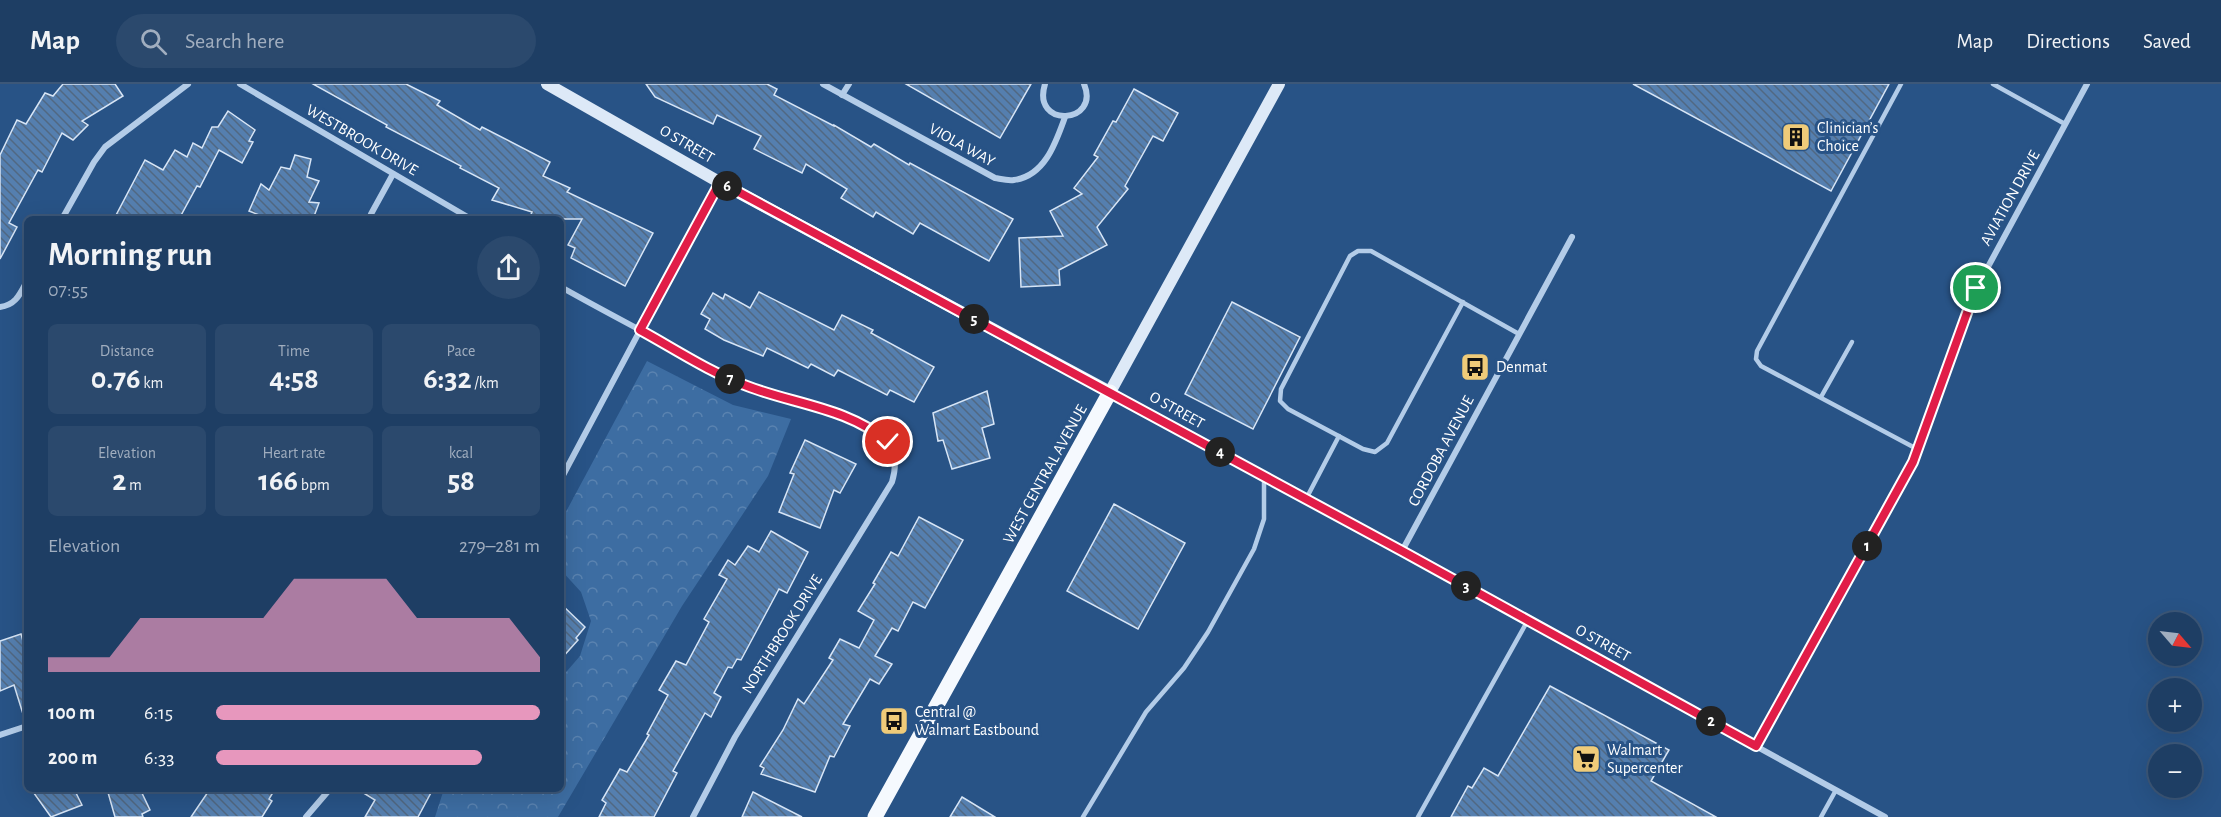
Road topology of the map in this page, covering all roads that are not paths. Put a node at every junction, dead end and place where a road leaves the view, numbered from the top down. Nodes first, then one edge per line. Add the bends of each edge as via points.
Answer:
1 (188, 84) edge
2 (240, 84) edge
3 (547, 84) edge
4 (823, 84) edge
5 (849, 84) edge
6 (1045, 84) edge
7 (1084, 84) edge
8 (1278, 84) edge
9 (1901, 84) edge
10 (1992, 84) edge
11 (2087, 84) edge
12 (842, 95) junction
13 (1065, 117) junction
14 (2065, 124) junction
15 (393, 174) junction
16 (720, 182) junction
17 (370, 214) dead end
18 (64, 216) edge
19 (466, 216) edge
20 (1572, 237) dead end
21 (24, 286) edge
22 (564, 290) edge
23 (1463, 302) junction
24 (0, 307) edge
25 (640, 330) junction
26 (1519, 334) junction
27 (1852, 342) dead end
28 (1110, 392) junction
29 (1821, 397) junction
30 (1339, 436) junction
31 (1917, 449) junction
32 (564, 473) edge
33 (1264, 476) junction
34 (1306, 498) junction
35 (1402, 551) junction
36 (1527, 620) junction
37 (24, 727) edge
38 (0, 735) edge
39 (1756, 746) junction
40 (1836, 790) junction
41 (327, 792) edge
42 (306, 817) edge
43 (693, 817) edge
44 (875, 817) edge
45 (1083, 817) edge
46 (1418, 817) edge
47 (1821, 817) edge
48 (1885, 817) edge

1 - 18 street via 105,147
2 - 15 street, WESTBROOK DRIVE
3 - 16 street, O STREET
4 - 12 street, VIOLA WAY
5 - 12 street
6 - 13 street via 1045,106
7 - 13 street, VIOLA WAY via 1087,94 1083,107
8 - 28 street, WEST CENTRAL AVENUE
9 - 29 lane via 1757,351 1756,359 1761,366
10 - 14 lane
11 - 14 street, AVIATION DRIVE
12 - 13 street, VIOLA WAY via 995,178 1013,180 1031,175 1044,163
14 - 31 street, AVIATION DRIVE via 1976,288
15 - 17 street
15 - 19 street, WESTBROOK DRIVE
16 - 25 street
16 - 28 street, O STREET
20 - 26 street, CORDOBA AVENUE
21 - 24 street via 16,300
22 - 25 street
23 - 26 lane
23 - 30 lane via 1387,443 1376,452
23 - 30 lane via 1371,251 1358,251 1350,256 1281,389 1280,401
25 - 32 street
25 - 43 street, NORTHBROOK DRIVE via 748,387 811,405 880,434 894,454 896,467 892,482 735,737
26 - 35 street, CORDOBA AVENUE
27 - 29 lane
28 - 33 street, O STREET
28 - 44 main road, WEST CENTRAL AVENUE
29 - 31 lane
30 - 34 lane
31 - 39 street, AVIATION DRIVE
33 - 34 street, O STREET
33 - 45 lane via 1264,519 1254,549 1208,632 1184,668 1146,712
34 - 35 street, O STREET
35 - 36 street, O STREET
36 - 39 street, O STREET
36 - 46 lane
37 - 38 street
39 - 40 street, O STREET
40 - 47 lane
40 - 48 street, O STREET
41 - 42 street

